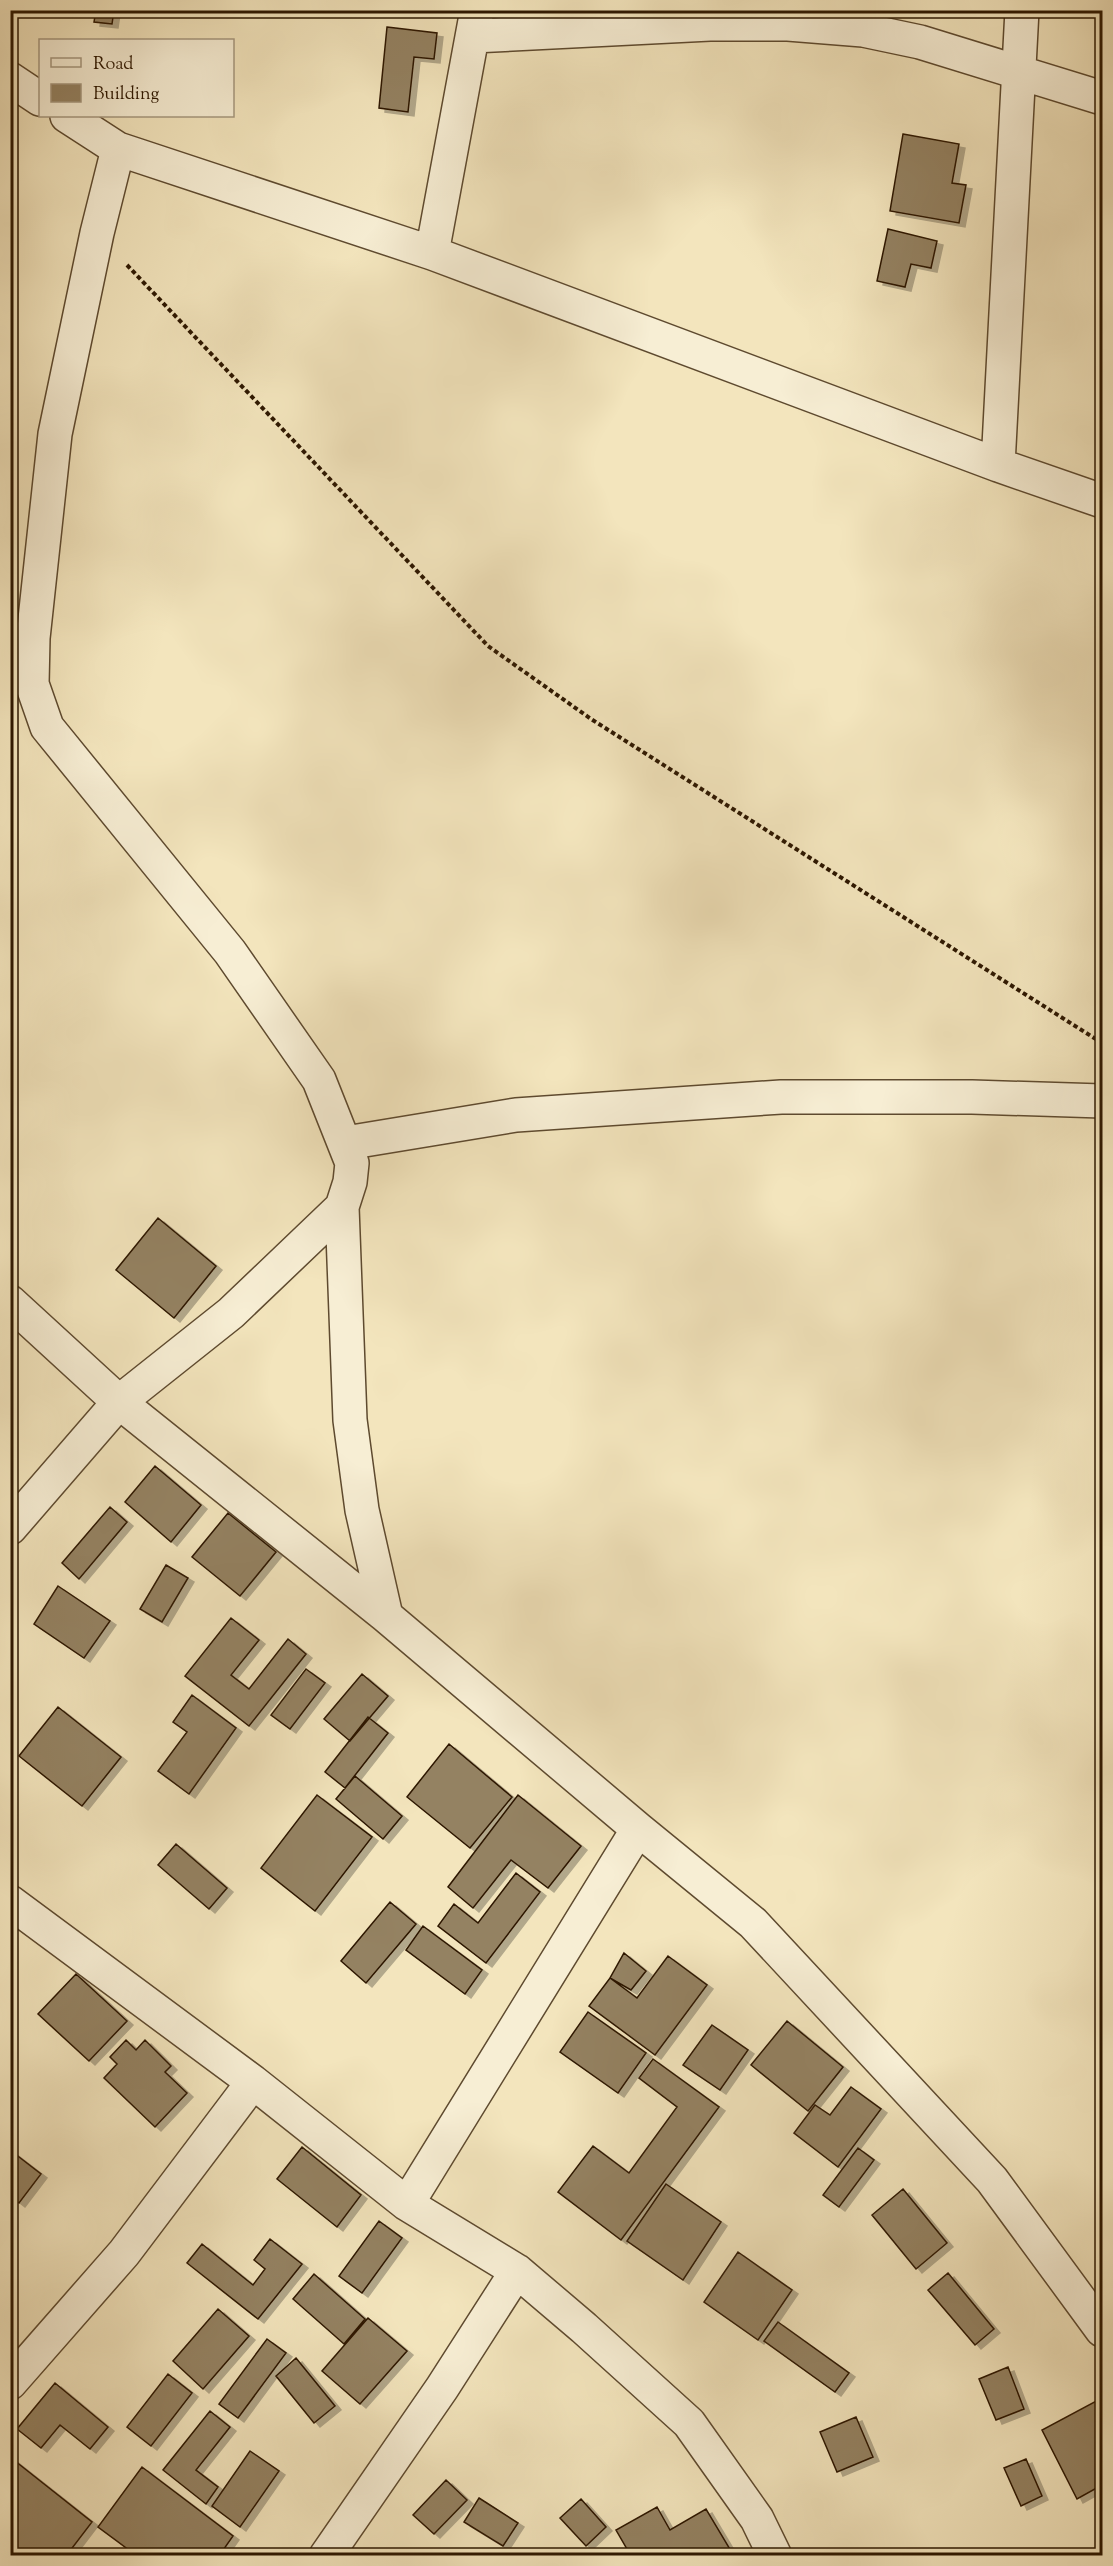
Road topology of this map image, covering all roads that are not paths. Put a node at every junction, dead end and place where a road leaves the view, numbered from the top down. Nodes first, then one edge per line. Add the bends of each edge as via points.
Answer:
1 (1022, 10) edge
2 (475, 23) edge
3 (1018, 72) junction
4 (10, 79) edge
5 (39, 98) edge
6 (1102, 98) edge
7 (69, 117) edge
8 (118, 148) junction
9 (432, 253) junction
10 (998, 465) junction
11 (1102, 501) edge
12 (1102, 1101) edge
13 (346, 1143) junction
14 (342, 1207) junction
15 (10, 1302) edge
16 (119, 1402) junction
17 (10, 1528) edge
18 (386, 1616) junction
19 (638, 1829) junction
20 (14, 1911) edge
21 (253, 2082) junction
22 (407, 2204) junction
23 (517, 2271) junction
24 (1102, 2330) edge
25 (10, 2383) edge
26 (326, 2556) edge
27 (775, 2556) edge

1 - 3 street
2 - 3 street via 788,24 863,30 909,39
2 - 9 street
3 - 6 street
3 - 10 street
4 - 5 street
7 - 8 street
8 - 9 street
8 - 13 street via 55,434 33,638 32,684 47,727 230,952 319,1080
9 - 10 street
10 - 11 street
12 - 13 street via 781,1097 516,1115
13 - 14 street via 352,1163
14 - 16 street via 231,1313
14 - 18 street via 350,1420 362,1510
15 - 16 street
16 - 17 street
16 - 18 street
18 - 19 street
19 - 22 street
19 - 24 street via 753,1923 871,2049 992,2180
20 - 21 street
21 - 22 street
21 - 25 street via 124,2253
22 - 23 street
23 - 26 street
23 - 27 street via 689,2422 757,2519

